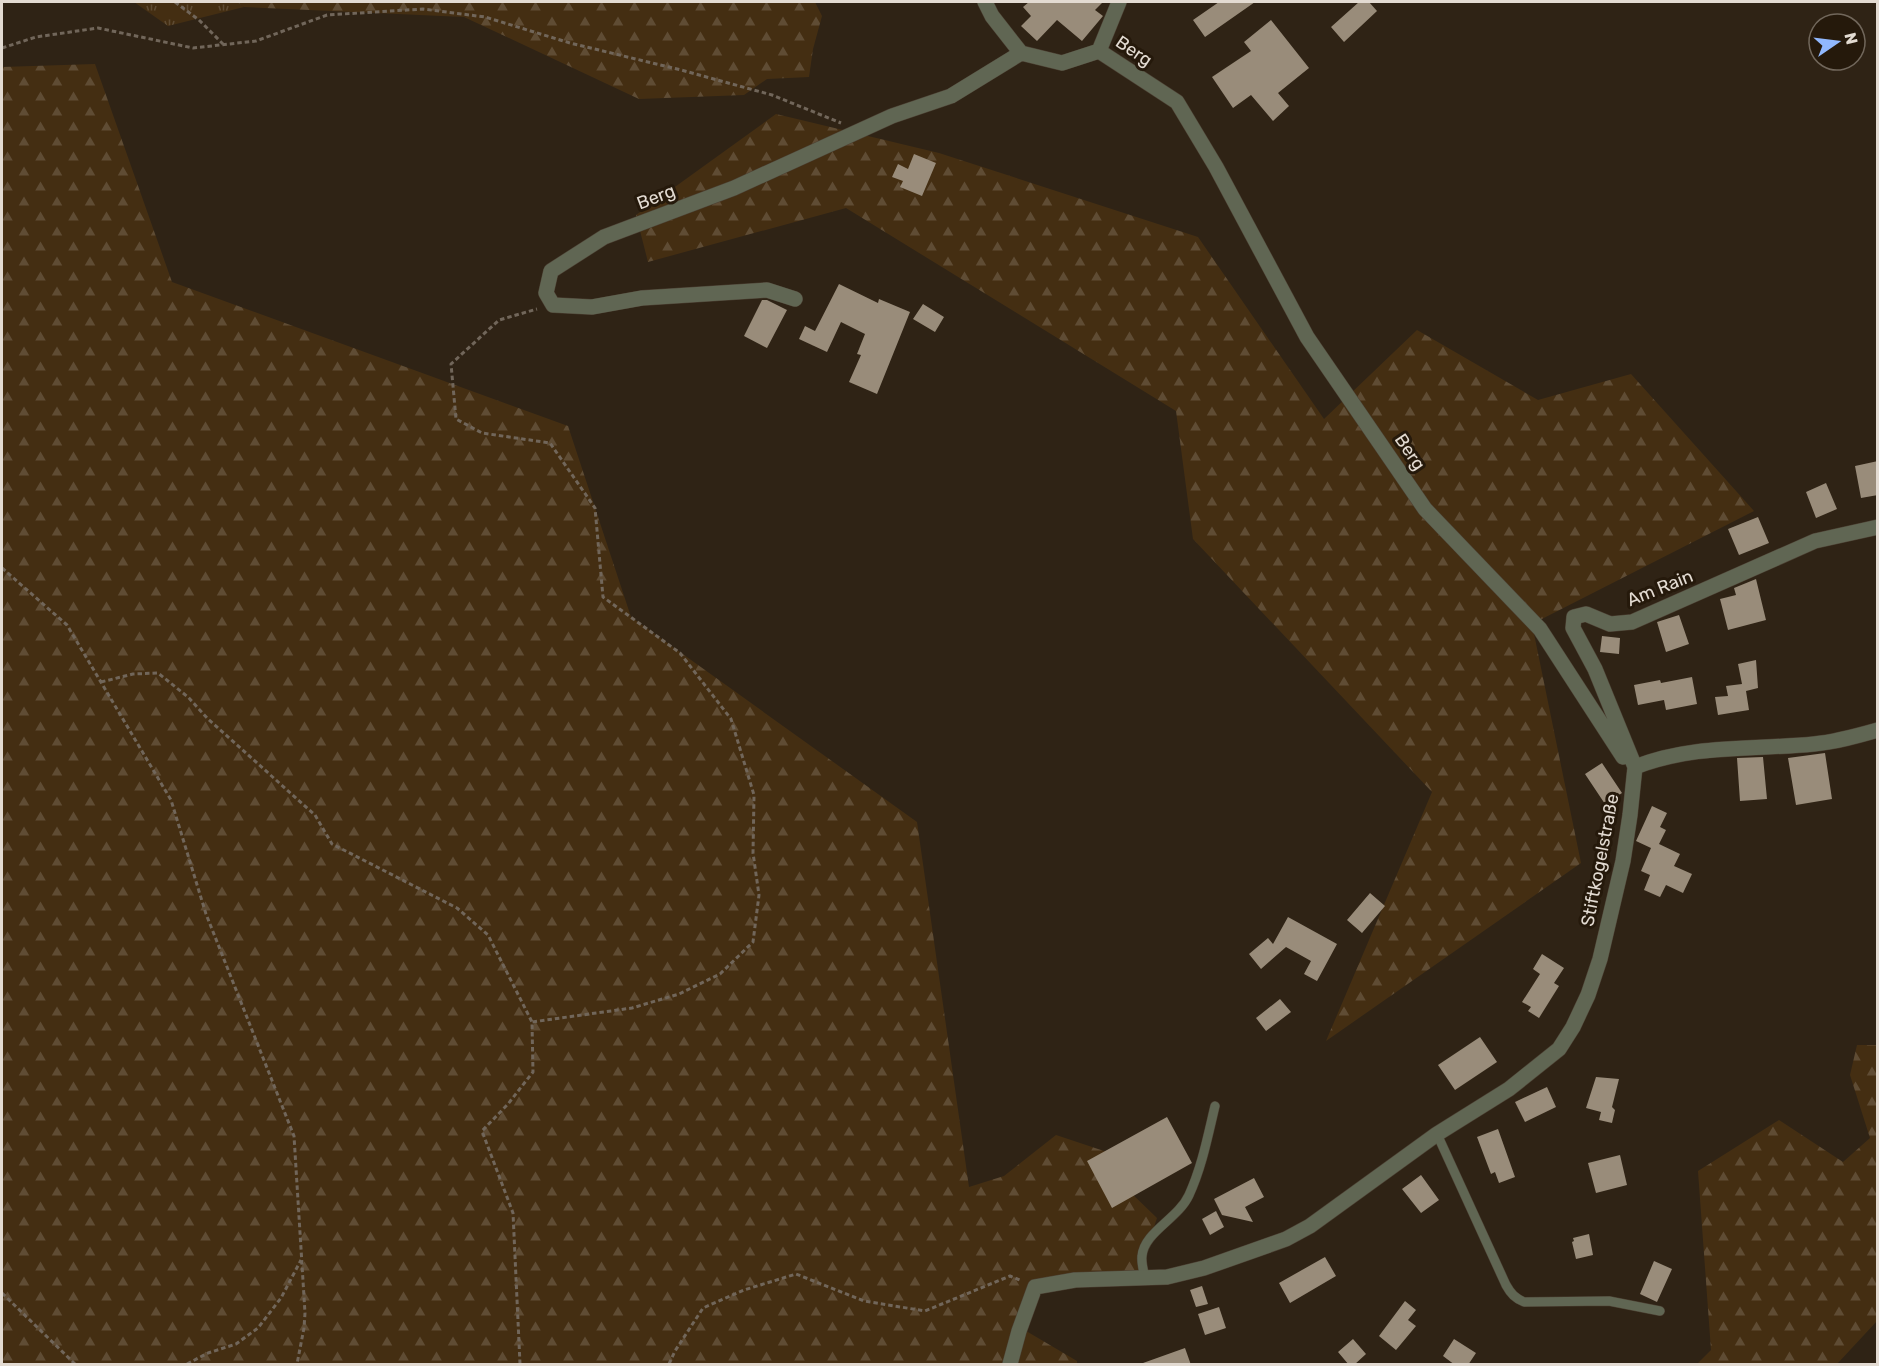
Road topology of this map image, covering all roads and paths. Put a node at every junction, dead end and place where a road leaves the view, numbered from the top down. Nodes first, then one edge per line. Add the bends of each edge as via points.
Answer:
1 (176, 2) edge
2 (985, 2) edge
3 (1119, 2) edge
4 (223, 44) junction
5 (2, 48) edge
6 (1099, 51) junction
7 (1021, 53) junction
8 (859, 131) junction
9 (795, 298) dead end
10 (553, 305) junction
11 (1878, 527) edge
12 (2, 568) edge
13 (101, 682) junction
14 (1878, 730) edge
15 (1635, 767) junction
16 (532, 1023) junction
17 (1215, 1106) dead end
18 (1437, 1134) junction
19 (302, 1258) junction
20 (1145, 1279) junction
21 (1035, 1287) junction
22 (2, 1293) edge
23 (1660, 1311) dead end
24 (75, 1365) edge
25 (187, 1365) edge
26 (297, 1365) edge
27 (520, 1365) edge
28 (669, 1365) edge
29 (1010, 1365) edge

1 - 4 path
2 - 7 street
3 - 6 street
4 - 5 path via 193,48 98,28 36,37
4 - 8 path via 256,41 327,15 423,9 484,17 772,95
6 - 7 street, Berg via 1062,63
6 - 15 street, Berg via 1177,102 1216,166 1307,337 1425,509 1540,629 1623,756
7 - 8 street, Berg via 951,96
8 - 10 street, Berg via 734,188 604,237 551,271 546,293
9 - 10 street via 767,290 652,297 592,307
10 - 16 path via 500,320 451,364 456,419 482,433 550,443 595,508 603,597 680,652 731,719 754,795 753,853 759,895 753,942 720,974 679,994 632,1008
11 - 15 street, Am Rain via 1815,541 1632,622 1610,624 1586,614 1574,617 1573,628 1595,669
12 - 13 path via 67,625
13 - 16 path via 158,673 315,815 332,844 457,908 488,935
13 - 19 path via 171,800 206,914 294,1136
14 - 15 street via 1815,744 1679,753
15 - 18 street, Stiftkogelstraße via 1623,861 1602,949 1574,1027 1543,1063
16 - 27 path via 533,1072 482,1131 513,1213
17 - 20 lane via 1188,1198 1144,1246 1141,1257
18 - 20 street, Stiftkogelstraße via 1310,1226 1286,1239 1204,1268
18 - 23 lane via 1506,1285 1517,1299 1609,1301
19 - 25 path via 281,1298 258,1328 236,1344
19 - 26 path via 305,1312
20 - 21 street, Stiftkogelstraße via 1075,1280
21 - 28 path via 1010,1276 925,1311 864,1301 796,1274 703,1308
21 - 29 street
22 - 24 path

